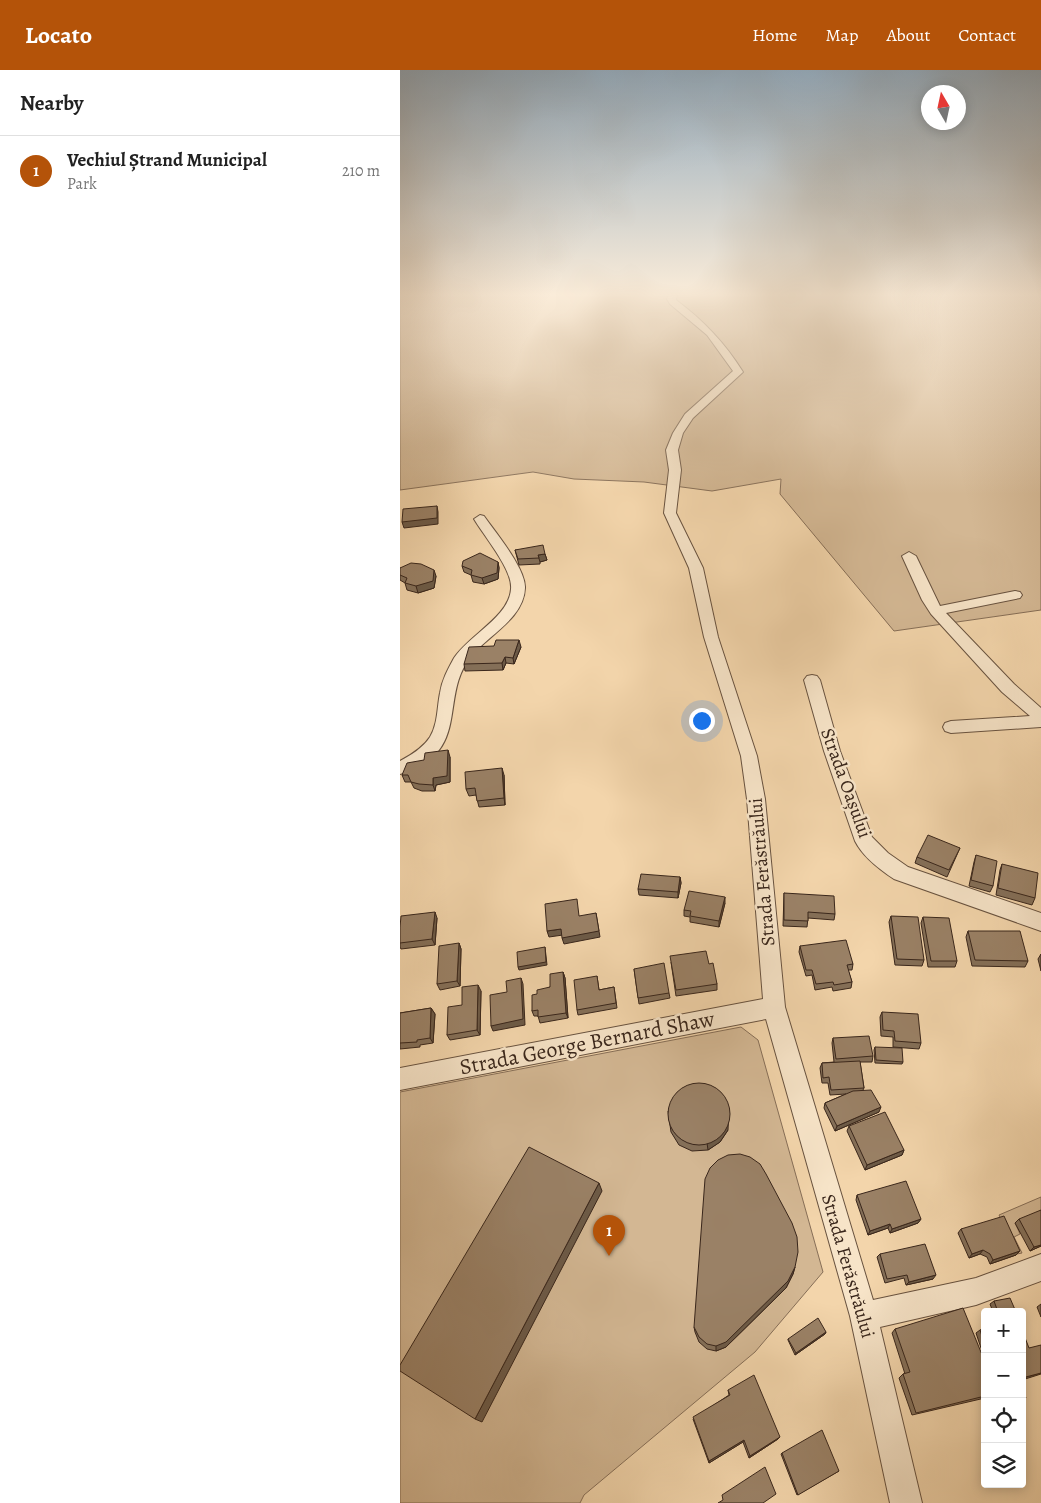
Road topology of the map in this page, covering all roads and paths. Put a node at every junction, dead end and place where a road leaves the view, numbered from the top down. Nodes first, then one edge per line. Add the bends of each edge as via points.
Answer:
1 (732, 361) edge
2 (480, 519) dead end
3 (909, 556) dead end
4 (1015, 594) dead end
5 (936, 610) junction
6 (812, 680) dead end
7 (1041, 719) edge
8 (951, 727) dead end
9 (400, 768) edge
10 (1041, 922) edge
11 (774, 1007) junction
12 (400, 1079) edge
13 (1041, 1267) edge
14 (864, 1316) junction
15 (906, 1503) edge

1 - 11 street, Strada Ferăstrăului via 738,372 689,416 678,433 672,450 675,470 670,513 696,568 711,637 749,756 756,799
2 - 9 street via 517,576 518,594 502,619 466,651 449,684 440,735 434,746
3 - 5 street
4 - 5 street
5 - 7 street
6 - 10 street, Strada Oașului via 832,751 864,841 874,852 901,873
7 - 8 street
11 - 12 street, Strada George Bernard Shaw
11 - 14 street, Strada Ferăstrăului
13 - 14 street via 1015,1279 954,1297
14 - 15 street, Strada Ferăstrăului

